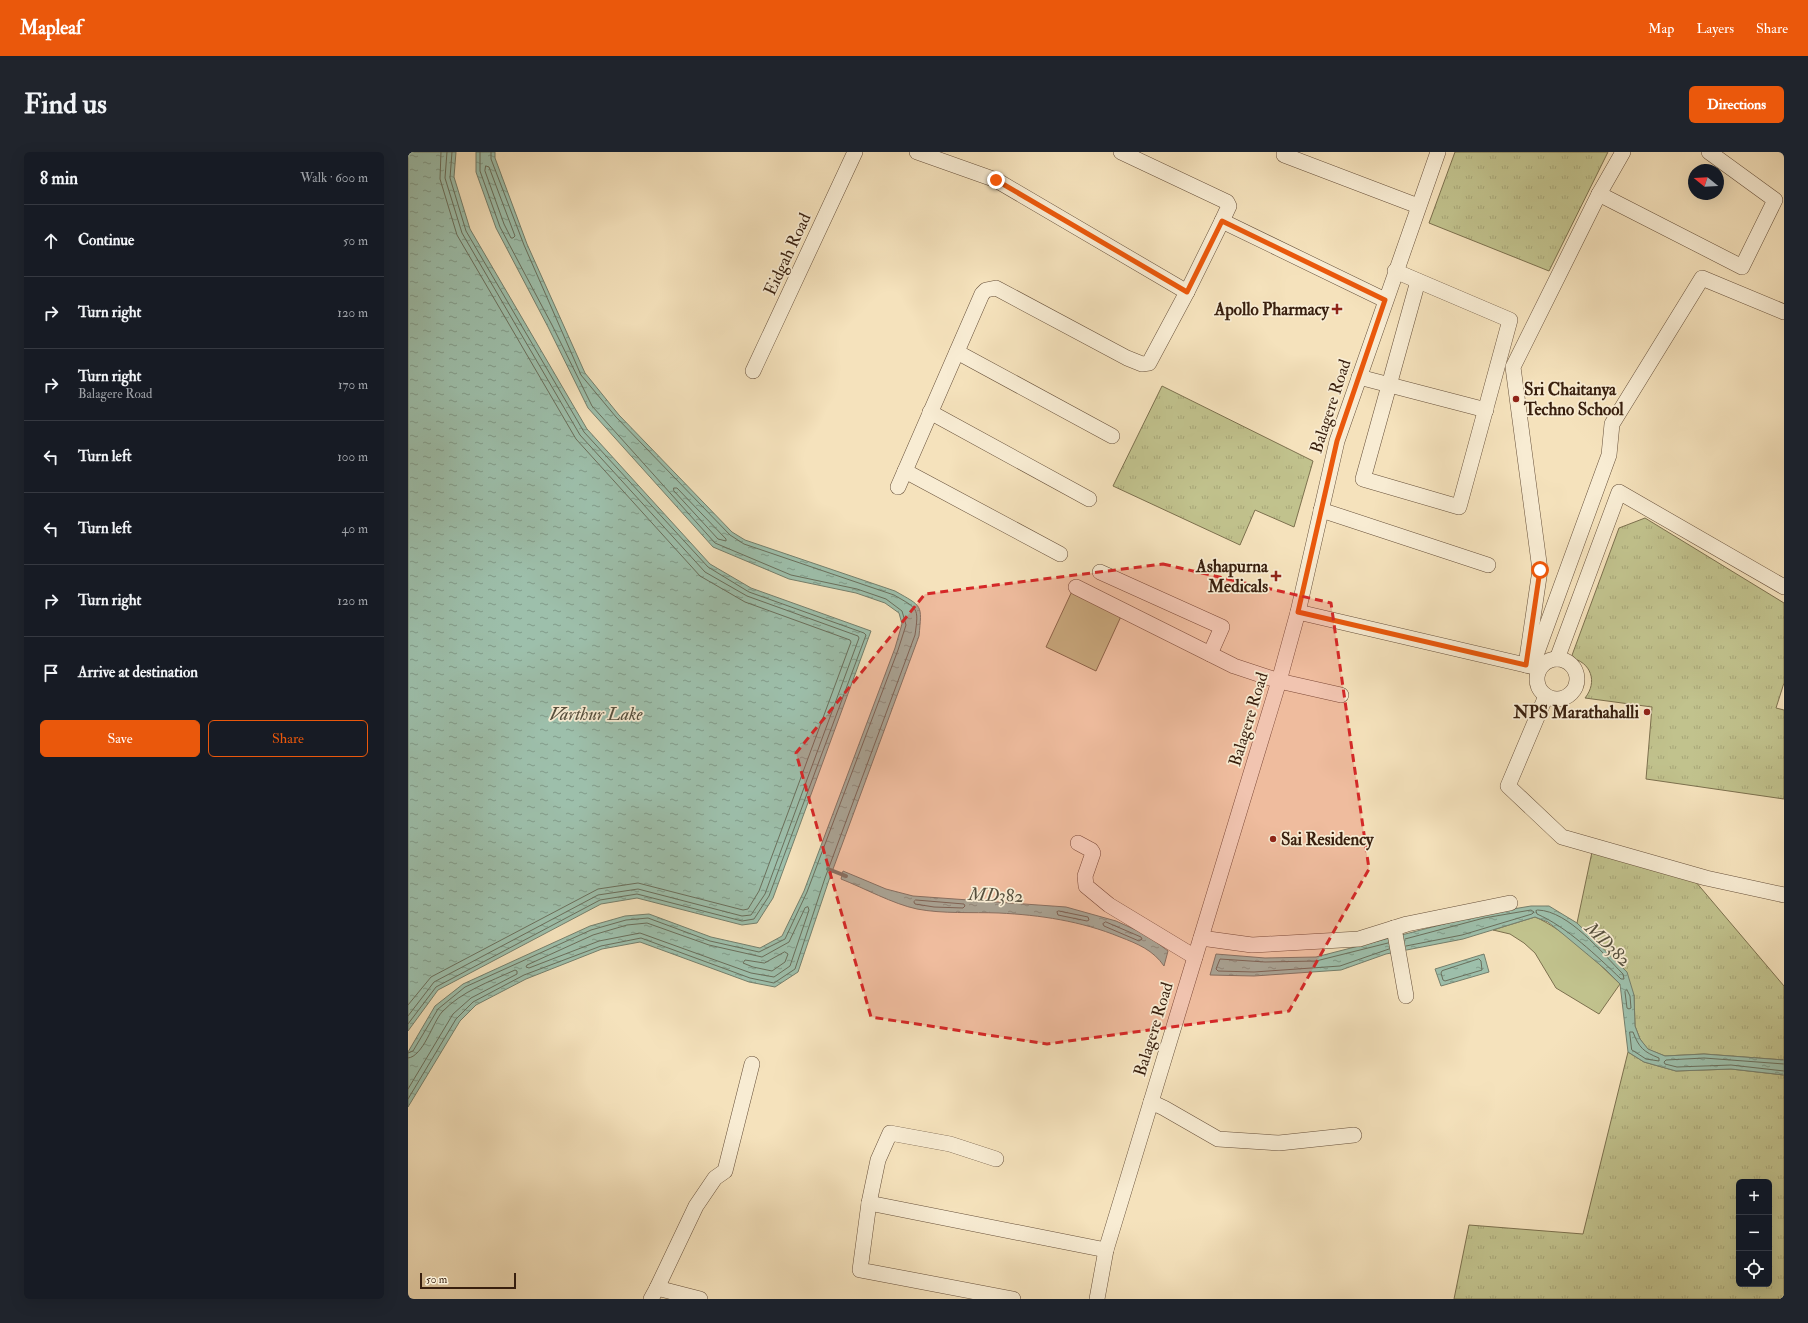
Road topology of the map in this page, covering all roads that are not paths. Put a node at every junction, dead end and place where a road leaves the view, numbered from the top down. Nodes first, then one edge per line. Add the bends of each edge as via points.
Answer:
1 (855, 152) edge
2 (917, 152) edge
3 (1121, 152) edge
4 (1438, 152) edge
5 (1623, 152) edge
6 (1709, 152) edge
7 (1284, 156) dead end
8 (1599, 194) junction
9 (1418, 206) junction
10 (1222, 221) junction
11 (1395, 271) junction
12 (1418, 281) junction
13 (1187, 292) junction
14 (1385, 300) junction
15 (1784, 312) edge
16 (957, 352) junction
17 (753, 371) dead end
18 (1359, 377) junction
19 (1390, 384) junction
20 (1486, 410) junction
21 (930, 412) junction
22 (1112, 436) dead end
23 (905, 471) junction
24 (898, 487) dead end
25 (1089, 499) dead end
26 (1321, 510) junction
27 (1060, 554) dead end
28 (1488, 564) dead end
29 (1100, 572) dead end
30 (1076, 587) dead end
31 (1784, 587) edge
32 (1298, 612) junction
33 (1210, 654) junction
34 (1557, 659) junction
35 (1529, 666) junction
36 (1279, 681) junction
37 (1341, 695) dead end
38 (1546, 696) junction
39 (1078, 843) dead end
40 (1784, 895) edge
41 (1510, 903) dead end
42 (1395, 932) junction
43 (1201, 938) junction
44 (1195, 958) junction
45 (1406, 996) dead end
46 (752, 1064) dead end
47 (1151, 1102) junction
48 (1354, 1135) dead end
49 (996, 1159) dead end
50 (869, 1203) junction
51 (1106, 1250) junction
52 (654, 1293) edge
53 (986, 1296) edge
54 (700, 1299) edge
55 (1013, 1299) edge
56 (1097, 1299) edge

1 - 17 street, Eidgah Road
2 - 13 street via 996,180
3 - 10 street via 1227,202
4 - 9 street, Balagere Road
5 - 8 street
6 - 8 street via 1775,200 1742,267
7 - 9 street
8 - 35 street via 1513,367 1540,570
9 - 11 street, Balagere Road
10 - 13 street
10 - 14 street
11 - 12 street
11 - 14 street, Balagere Road
12 - 19 street
12 - 20 street via 1510,320
13 - 16 street via 1149,362 1142,364 996,288 986,290 982,294
14 - 18 street, Balagere Road
15 - 35 street via 1702,278 1612,424 1609,455
16 - 21 street
16 - 22 street
18 - 19 street
18 - 26 street, Balagere Road via 1337,441
19 - 20 street
19 - 20 street via 1363,479 1459,507
21 - 23 street
21 - 25 street
23 - 24 street
23 - 27 street
26 - 28 street
26 - 32 street, Balagere Road
29 - 33 street via 1222,627
30 - 33 street
31 - 34 street via 1620,492
32 - 35 street
32 - 36 street, Balagere Road
33 - 36 street via 1234,666
34 - 35 street
34 - 38 street via 1564,660 1575,668 1578,681 1576,688 1572,694 1559,700
35 - 38 street
36 - 37 street
36 - 43 street, Balagere Road
38 - 40 street via 1508,786 1562,837 1706,878
39 - 44 street via 1093,853 1085,876 1086,886 1109,905
41 - 42 street via 1407,924
42 - 43 street via 1360,939 1252,946
42 - 45 street
43 - 44 street, Balagere Road
44 - 47 street, Balagere Road
46 - 52 street via 725,1171 715,1178 696,1206
47 - 48 street via 1218,1139 1279,1143
47 - 51 street, Balagere Road
49 - 50 street via 950,1144 890,1133 878,1160
50 - 51 street
50 - 53 street via 860,1270
51 - 56 street, Balagere Road
52 - 54 street
53 - 55 street

